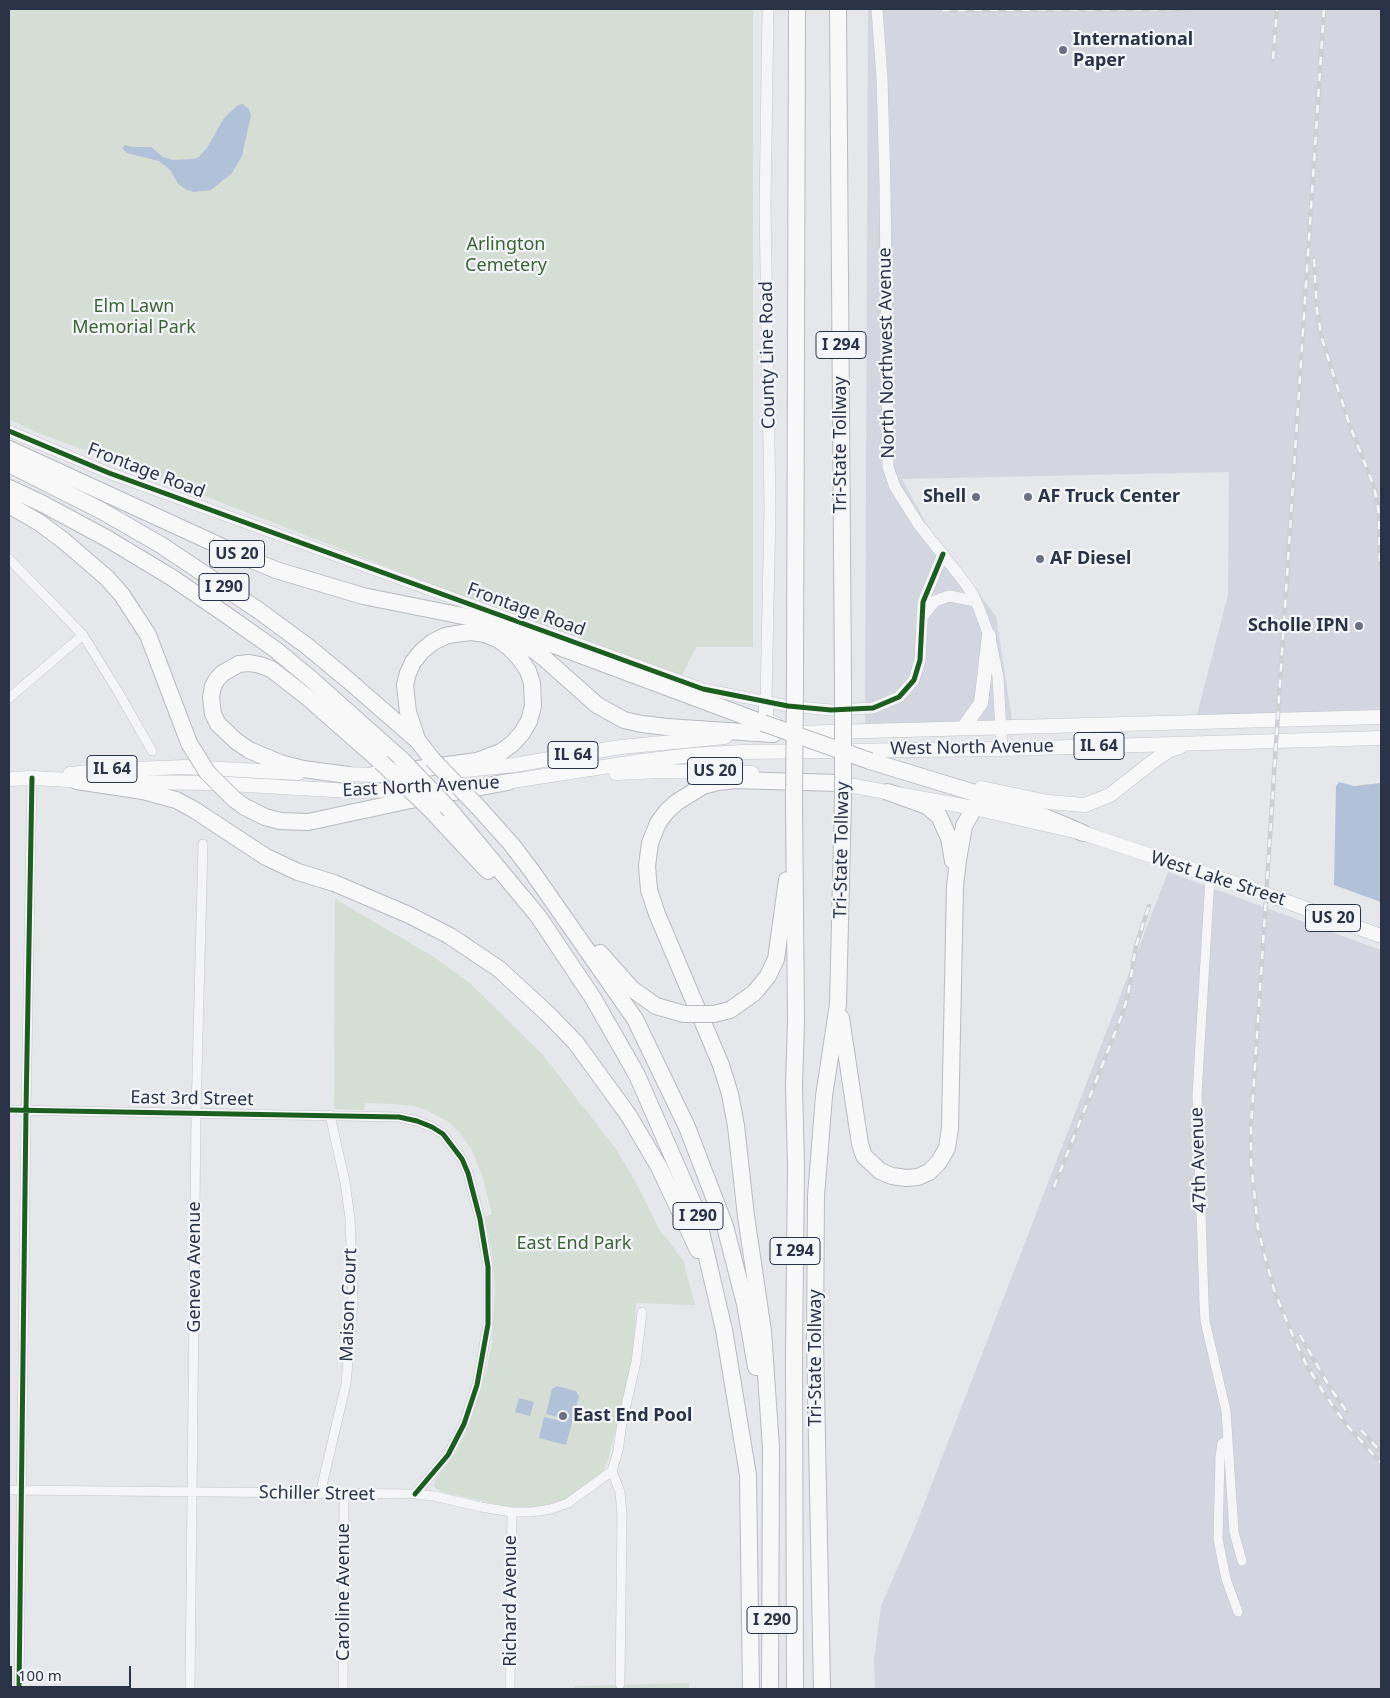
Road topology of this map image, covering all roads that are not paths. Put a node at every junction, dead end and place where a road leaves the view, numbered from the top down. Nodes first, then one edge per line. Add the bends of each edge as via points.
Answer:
1 (768, 9) edge
2 (797, 9) edge
3 (838, 9) edge
4 (878, 9) edge
5 (9, 432) edge
6 (9, 449) edge
7 (9, 464) edge
8 (9, 488) edge
9 (9, 505) edge
10 (943, 554) junction
11 (9, 559) edge
12 (976, 601) junction
13 (922, 617) junction
14 (478, 619) junction
15 (83, 636) junction
16 (989, 636) junction
17 (9, 698) edge
18 (766, 702) junction
19 (1381, 717) edge
20 (1001, 726) junction
21 (771, 727) junction
22 (964, 727) junction
23 (1381, 738) edge
24 (418, 741) junction
25 (1190, 744) junction
26 (1002, 749) junction
27 (152, 751) dead end
28 (772, 751) joint
29 (870, 758) junction
30 (377, 768) junction
31 (348, 775) junction
32 (32, 778) junction
33 (535, 778) junction
34 (9, 779) edge
35 (78, 781) junction
36 (508, 782) junction
37 (838, 783) junction
38 (888, 792) junction
39 (1007, 802) junction
40 (974, 808) junction
41 (1083, 833) junction
42 (794, 836) junction
43 (202, 844) dead end
44 (531, 870) junction
45 (1210, 877) junction
46 (955, 886) junction
47 (1381, 936) edge
48 (593, 998) junction
49 (838, 1004) junction
50 (9, 1110) edge
51 (26, 1110) junction
52 (196, 1113) junction
53 (330, 1114) junction
54 (716, 1293) junction
55 (642, 1312) dead end
56 (1211, 1344) junction
57 (1203, 1353) dead end
58 (1228, 1440) junction
59 (771, 1448) junction
60 (612, 1471) junction
61 (9, 1490) edge
62 (22, 1490) junction
63 (193, 1492) junction
64 (320, 1494) junction
65 (344, 1494) junction
66 (415, 1494) junction
67 (512, 1512) junction
68 (1242, 1561) dead end
69 (1238, 1612) dead end
70 (620, 1684) dead end
71 (19, 1689) edge
72 (190, 1689) edge
73 (343, 1689) edge
74 (510, 1689) edge
75 (751, 1689) edge
76 (770, 1689) edge
77 (796, 1689) edge
78 (822, 1689) edge

1 - 18 street, County Line Road via 766,208 770,507
2 - 42 highway, Tri-State Tollway / I 294, bridge
3 - 49 highway, Tri-State Tollway / I 294, bridge via 843,682
4 - 10 street, North Northwest Avenue via 885,184 888,467 895,487
5 - 18 street, Frontage Road via 109,473 703,689
6 - 14 highway, US 20 via 276,570 363,596
7 - 24 highway, I 290 via 102,511 211,577 307,646
8 - 48 highway, I 290, bridge via 108,539 171,577 276,650 311,679 402,760 450,810 538,916
9 - 36 highway, US 20, bridge via 64,541 122,595 148,635 189,743 207,772 245,807 280,821 308,822
10 - 12 street, North Northwest Avenue
10 - 13 street, Frontage Road via 923,602
11 - 15 street
12 - 13 street via 949,596 935,601
12 - 16 street, North Northwest Avenue
13 - 18 street, Frontage Road via 918,667 914,680 899,697 873,708 831,710
14 - 21 highway, US 20
14 - 21 highway via 528,646 597,705 624,720 667,727
15 - 17 street
15 - 27 street
16 - 20 street, North Northwest Avenue via 998,677
16 - 22 main road via 981,703
18 - 21 main road via 766,720
19 - 20 main road, West North Avenue / IL 64
20 - 22 main road, West North Avenue / IL 64
20 - 26 street, North Northwest Avenue
21 - 22 main road, West North Avenue / IL 64
21 - 29 highway, US 20, bridge
21 - 30 main road, East North Avenue / IL 64 via 474,770 428,774
23 - 25 main road, West North Avenue / IL 64
24 - 30 highway via 408,712 405,685 413,662 422,651 445,636 471,632 485,634 510,648 528,671 534,694 529,721 512,744 478,761
24 - 44 highway, I 290, bridge
25 - 26 main road, West North Avenue / IL 64
25 - 29 main road via 1170,750 1110,795 1085,805 1022,797
26 - 28 main road, West North Avenue / IL 64
28 - 33 main road, East North Avenue / IL 64 via 692,755
29 - 39 highway, US 20
30 - 31 main road, East North Avenue / IL 64
30 - 31 highway via 307,697 271,669 249,663 239,664 217,680 211,697 213,714 218,724 236,741 280,763
30 - 48 highway, bridge via 432,811 486,868
31 - 32 main road, East North Avenue / IL 64 via 184,766
32 - 34 main road, East North Avenue / IL 64
32 - 35 main road, East North Avenue / IL 64
32 - 51 street
33 - 36 main road, East North Avenue / US 20
33 - 37 main road, US 20 via 619,772 714,771
35 - 36 main road, East North Avenue / IL 64 via 211,783 380,792
35 - 54 highway via 143,791 176,800 266,857 409,915 450,936 499,969 576,1043 629,1116 659,1167
37 - 38 main road, US 20
37 - 59 highway via 734,780 703,786 677,802 658,823 650,843 647,866 649,890 657,914 721,1065 730,1094 763,1331
38 - 40 main road, US 20
38 - 46 highway via 927,806 939,816 949,838
39 - 40 highway via 992,802
39 - 41 highway, US 20
40 - 41 main road, US 20
40 - 46 highway via 964,826
41 - 45 main road, West Lake Street / US 20
42 - 44 highway, bridge via 776,959 768,976 754,993 730,1010 714,1014 684,1014 656,1006 632,989
42 - 77 highway, Tri-State Tollway / I 294
43 - 52 street, Geneva Avenue
44 - 59 highway, I 290 via 635,1018 687,1127 725,1226 745,1304
45 - 47 main road, West Lake Street / US 20
45 - 56 street, 47th Avenue via 1197,1095 1205,1321
46 - 49 highway via 950,1128 947,1148 930,1172 918,1177 892,1176 880,1171 864,1156
48 - 54 highway, I 290 via 637,1075 696,1210
49 - 78 highway, Tri-State Tollway / I 294 via 824,1096 816,1196 815,1341
50 - 51 street, East 3rd Street
51 - 52 street, East 3rd Street
51 - 62 street
52 - 53 street, East 3rd Street
52 - 63 street, Geneva Avenue
53 - 64 street, Maison Court via 350,1218 353,1302 346,1384
53 - 66 street, East 3rd Street via 399,1117 432,1126 443,1134 454,1146 468,1173 482,1228 489,1304 486,1343 477,1385 458,1438
54 - 75 highway, I 290 via 748,1474
55 - 60 street via 636,1362
56 - 57 street
56 - 58 street, 47th Avenue via 1226,1411
58 - 68 street, 47th Avenue via 1234,1532
58 - 69 street, 47th Avenue via 1222,1443 1221,1450 1218,1539 1226,1579
59 - 76 highway, I 290
60 - 67 street, Schiller Street via 575,1499 558,1507
60 - 70 street via 620,1492 622,1515
61 - 62 street, Schiller Street
62 - 63 street, Schiller Street
62 - 71 street
63 - 64 street, Schiller Street
63 - 72 street, Geneva Avenue
64 - 65 street, Schiller Street
65 - 66 street, Schiller Street
65 - 73 street, Caroline Avenue
66 - 67 street, Schiller Street
67 - 74 street, Richard Avenue

